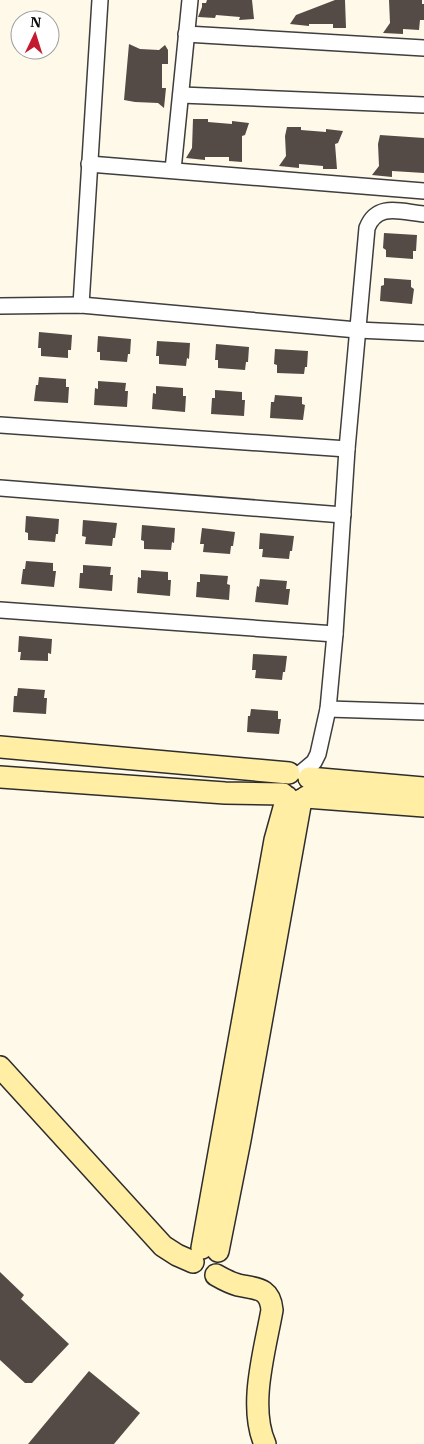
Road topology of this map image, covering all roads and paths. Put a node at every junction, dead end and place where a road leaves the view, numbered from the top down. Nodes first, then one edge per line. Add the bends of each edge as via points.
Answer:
1 (100, 0) edge
2 (190, 0) edge
3 (186, 34) junction
4 (424, 48) edge
5 (181, 95) junction
6 (424, 105) edge
7 (90, 164) junction
8 (173, 170) junction
9 (424, 191) edge
10 (424, 214) edge
11 (81, 305) junction
12 (0, 306) edge
13 (357, 330) junction
14 (424, 334) edge
15 (0, 426) edge
16 (347, 449) junction
17 (0, 488) edge
18 (343, 515) junction
19 (0, 610) edge
20 (335, 634) junction
21 (328, 709) junction
22 (424, 712) edge
23 (0, 747) edge
24 (0, 777) edge
25 (297, 787) junction
26 (424, 788) edge
27 (424, 806) edge
28 (0, 1067) edge
29 (205, 1254) junction
30 (265, 1444) edge

1 - 7 street
2 - 3 street
3 - 4 street
3 - 5 street
5 - 6 street
5 - 8 street
7 - 8 street
7 - 11 street
8 - 9 street
10 - 13 street via 382,210 371,218 367,228
11 - 12 street
11 - 13 street
13 - 14 street
13 - 16 street
15 - 16 street
16 - 18 street
17 - 18 street
18 - 20 street
19 - 20 street
20 - 21 street
21 - 22 street
21 - 25 street via 318,754
23 - 25 street
24 - 25 street via 225,793
25 - 26 street
25 - 27 street
25 - 29 street via 275,840
28 - 29 street via 163,1246 177,1255
29 - 30 street via 223,1258 220,1272 216,1275 228,1282 263,1291 271,1300 257,1398 259,1426

